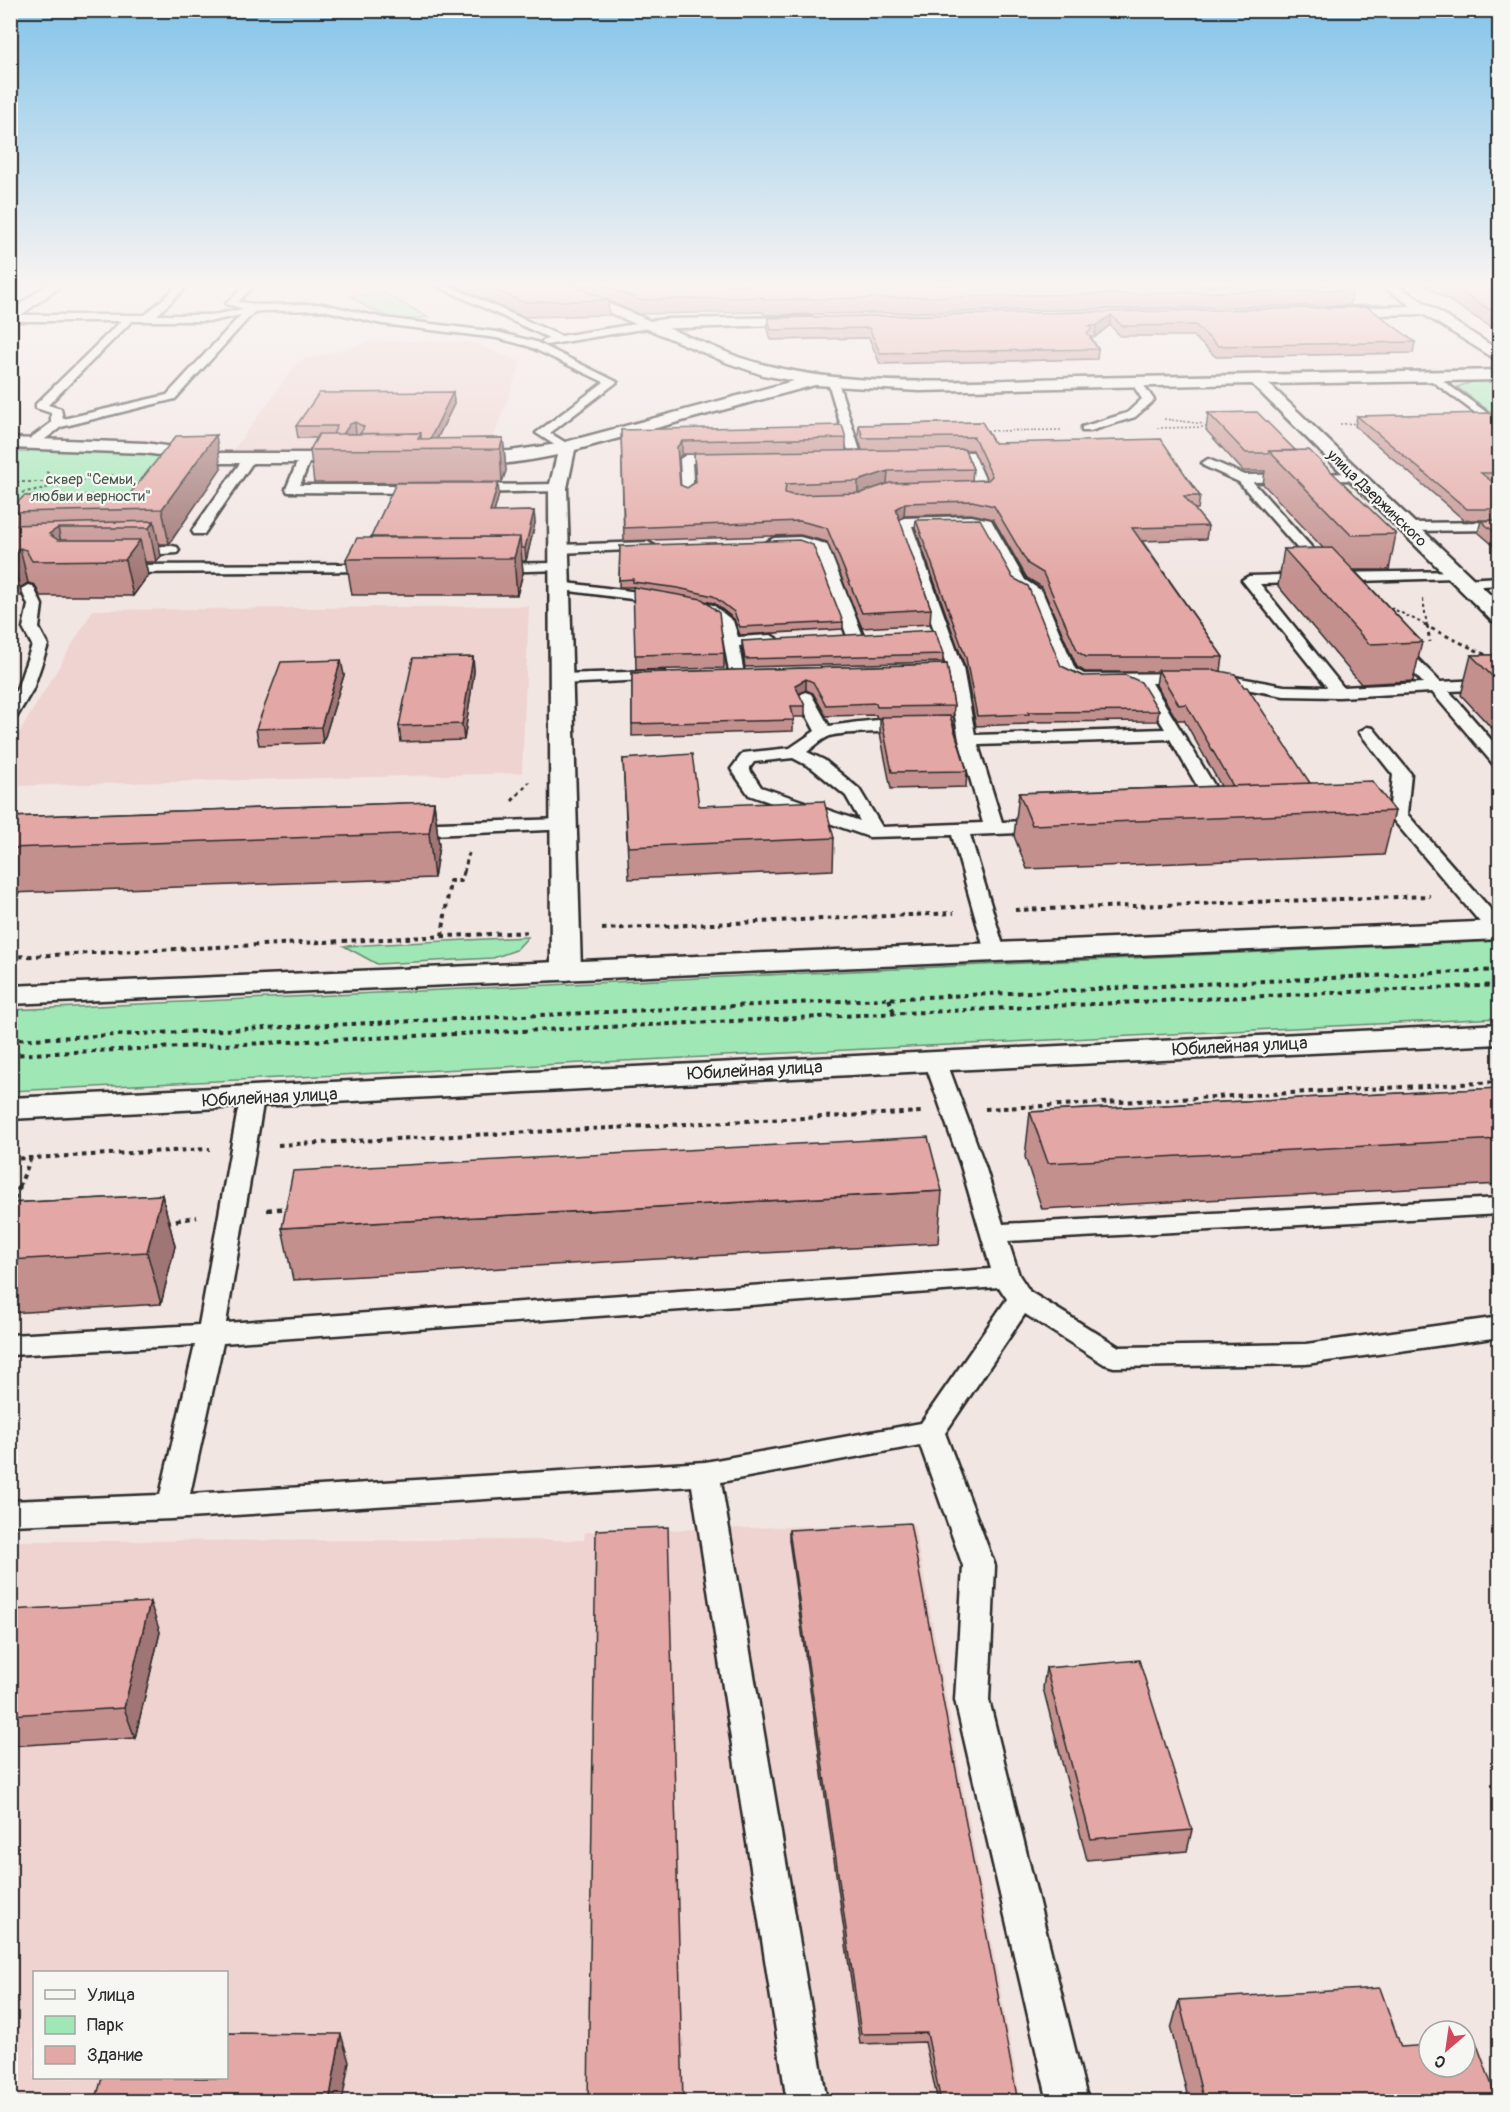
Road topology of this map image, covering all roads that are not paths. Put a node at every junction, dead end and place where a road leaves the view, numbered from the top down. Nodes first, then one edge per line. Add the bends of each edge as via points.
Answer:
1 (63, 384) edge
2 (184, 384) edge
3 (610, 384) edge
4 (814, 384) edge
5 (825, 384) edge
6 (873, 384) edge
7 (1051, 384) edge
8 (1137, 384) edge
9 (1260, 384) edge
10 (1442, 384) edge
11 (57, 424) junction
12 (1500, 428) edge
13 (1086, 429) dead end
14 (10, 443) edge
15 (32, 443) junction
16 (567, 449) junction
17 (923, 456) edge
18 (856, 457) edge
19 (305, 458) junction
20 (370, 458) edge
21 (442, 458) dead end
22 (249, 459) junction
23 (731, 459) edge
24 (1208, 463) dead end
25 (1354, 476) junction
26 (1243, 479) junction
27 (558, 488) junction
28 (951, 489) edge
29 (688, 495) edge
30 (1500, 526) edge
31 (1407, 527) junction
32 (199, 531) dead end
33 (754, 543) edge
34 (662, 546) edge
35 (172, 550) dead end
36 (396, 568) edge
37 (480, 568) edge
38 (559, 568) junction
39 (100, 569) edge
40 (169, 569) junction
41 (1331, 577) junction
42 (1460, 578) junction
43 (1500, 581) edge
44 (28, 589) edge
45 (1347, 594) edge
46 (1500, 616) edge
47 (943, 630) junction
48 (921, 631) edge
49 (855, 635) edge
50 (1388, 637) edge
51 (787, 639) edge
52 (731, 642) junction
53 (735, 674) edge
54 (677, 676) edge
55 (560, 679) junction
56 (1128, 679) junction
57 (1500, 684) edge
58 (1437, 688) junction
59 (1340, 692) junction
60 (805, 697) dead end
61 (10, 714) edge
62 (824, 732) junction
63 (967, 732) junction
64 (1367, 732) dead end
65 (1176, 734) junction
66 (795, 753) junction
67 (1500, 761) edge
68 (1205, 785) edge
69 (564, 825) junction
70 (1065, 826) edge
71 (959, 828) junction
72 (994, 828) junction
73 (390, 831) edge
74 (876, 833) junction
75 (1498, 930) edge
76 (995, 952) junction
77 (566, 970) junction
78 (10, 995) edge
79 (1500, 1034) edge
80 (935, 1060) junction
81 (252, 1098) junction
82 (10, 1109) edge
83 (1500, 1206) edge
84 (993, 1233) junction
85 (1013, 1288) junction
86 (1500, 1328) edge
87 (211, 1334) junction
88 (10, 1345) edge
89 (930, 1432) junction
90 (705, 1474) junction
91 (172, 1507) junction
92 (10, 1513) edge
93 (807, 2102) edge
94 (1068, 2102) edge

1 - 11 lane via 40,406 57,411
2 - 11 lane via 171,397
3 - 16 lane via 542,433
4 - 16 main road
5 - 18 lane
6 - 7 main road
8 - 13 lane via 1148,400 1131,415
9 - 25 main road, улица Дзержинского
10 - 12 lane
11 - 15 lane
14 - 15 main road
15 - 22 main road via 145,448 200,457
16 - 21 main road via 490,458
16 - 27 main road
17 - 28 lane via 969,455 983,488
19 - 20 main road via 350,452
19 - 22 main road
19 - 27 lane via 292,489
22 - 32 lane
23 - 29 lane via 686,459
24 - 26 lane
25 - 26 lane
25 - 31 main road, улица Дзержинского
26 - 41 lane
27 - 38 main road
30 - 31 lane
31 - 42 main road, улица Дзержинского
33 - 49 lane via 800,541 821,547
34 - 38 lane
35 - 40 lane via 118,552
36 - 40 lane
37 - 38 lane
38 - 52 lane via 708,608 728,624
38 - 55 main road
39 - 40 lane
41 - 42 lane
41 - 45 lane
41 - 59 lane via 1249,580
42 - 43 lane
42 - 46 main road, улица Дзержинского
44 - 61 lane via 35,605 31,628 40,645 25,689
47 - 48 lane
47 - 56 lane via 904,522 986,523 1019,584 1035,591 1068,672 1082,679
47 - 63 lane
50 - 58 lane
51 - 52 lane
52 - 53 lane
54 - 55 lane
55 - 69 main road
56 - 59 lane via 1212,678 1284,691
56 - 65 lane via 1147,687
57 - 58 lane
58 - 59 lane
58 - 67 lane
60 - 62 lane
62 - 63 lane via 863,726 937,725
62 - 66 lane
63 - 65 lane
63 - 72 lane
64 - 75 lane via 1402,774 1392,816
65 - 68 lane
66 - 74 lane via 818,764 853,793
66 - 74 lane via 749,757 740,770 755,791
69 - 73 lane
69 - 77 main road
70 - 72 lane
71 - 72 lane
71 - 74 lane
71 - 76 lane
75 - 76 main road
76 - 77 main road
77 - 78 main road
79 - 80 main road, Юбилейная улица
80 - 81 main road, Юбилейная улица
80 - 84 lane
81 - 82 main road, Юбилейная улица
81 - 87 lane
83 - 84 lane
84 - 85 lane
85 - 86 lane via 1114,1358 1306,1354
85 - 87 lane
85 - 89 lane
87 - 88 lane
87 - 91 lane
89 - 90 lane
89 - 94 lane via 978,1566 972,1700
90 - 91 lane
90 - 93 lane
91 - 92 lane

